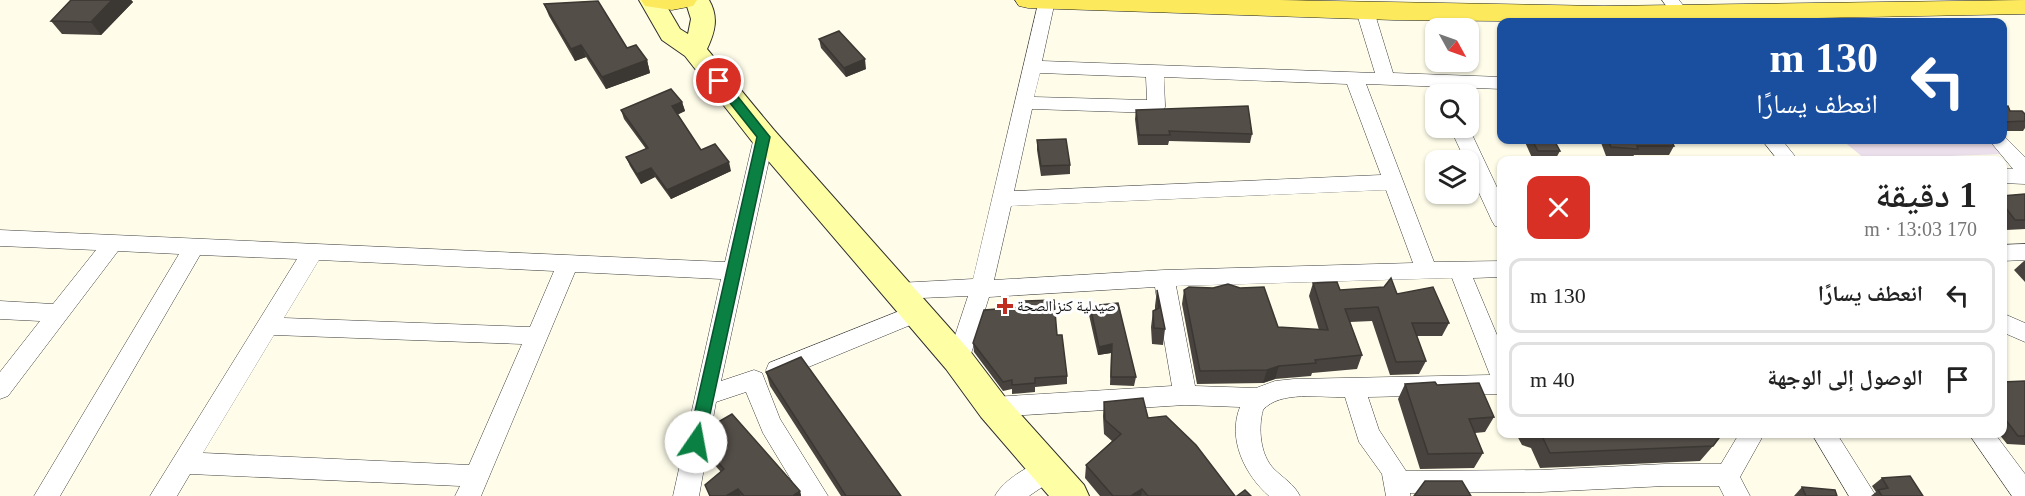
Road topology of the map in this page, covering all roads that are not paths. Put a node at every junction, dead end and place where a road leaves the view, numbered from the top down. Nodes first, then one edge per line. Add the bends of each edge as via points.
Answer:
1 (653, 0) edge
2 (684, 0) edge
3 (697, 0) edge
4 (1028, 0) edge
5 (1047, 1) edge
6 (2025, 6) edge
7 (1365, 11) junction
8 (1680, 12) edge
9 (694, 50) junction
10 (1032, 67) junction
11 (1155, 71) junction
12 (1354, 78) junction
13 (1386, 79) junction
14 (1497, 82) edge
15 (1478, 84) edge
16 (1425, 85) edge
17 (1024, 103) junction
18 (764, 137) junction
19 (1466, 138) edge
20 (1775, 144) edge
21 (2002, 144) edge
22 (1785, 156) edge
23 (2025, 170) edge
24 (2007, 176) edge
25 (2025, 177) edge
26 (1492, 178) edge
27 (1395, 182) junction
28 (1002, 199) junction
29 (1497, 200) edge
30 (0, 238) edge
31 (113, 243) junction
32 (194, 247) junction
33 (313, 252) junction
34 (2025, 252) edge
35 (2007, 253) edge
36 (568, 264) junction
37 (1497, 269) edge
38 (1459, 270) junction
39 (733, 271) junction
40 (1426, 272) junction
41 (1164, 278) junction
42 (982, 288) junction
43 (908, 302) junction
44 (0, 310) edge
45 (59, 313) junction
46 (2007, 324) edge
47 (268, 326) junction
48 (2025, 333) edge
49 (537, 336) junction
50 (958, 360) junction
51 (1497, 364) edge
52 (754, 380) junction
53 (1497, 384) edge
54 (1353, 387) junction
55 (0, 389) edge
56 (706, 395) junction
57 (1185, 395) junction
58 (1259, 398) junction
59 (993, 406) junction
60 (1750, 438) edge
61 (1827, 438) edge
62 (1985, 438) edge
63 (183, 463) junction
64 (2015, 466) edge
65 (1048, 469) junction
66 (1725, 474) junction
67 (472, 486) edge
68 (1542, 488) edge
69 (1397, 489) edge
70 (2025, 494) edge
71 (47, 496) edge
72 (163, 496) edge
73 (686, 496) edge
74 (815, 496) edge
75 (1008, 496) edge
76 (1071, 496) edge
77 (1287, 496) edge
78 (1737, 496) edge
79 (1863, 496) edge

1 - 2 main road
1 - 9 main road via 671,34
3 - 9 main road via 704,23
4 - 5 main road
5 - 7 main road
5 - 10 street
6 - 8 main road
7 - 8 main road
7 - 13 street
9 - 18 main road
10 - 11 street
10 - 17 street
11 - 12 street
11 - 17 street via 1156,106
12 - 13 street
12 - 27 street
13 - 16 street
14 - 15 street
17 - 28 street
18 - 39 street
18 - 43 main road
19 - 26 street
20 - 22 street
21 - 23 street
24 - 25 street
26 - 29 street
27 - 28 street
27 - 40 street
28 - 42 street
30 - 31 street
31 - 32 street
31 - 45 street
32 - 33 street
32 - 71 street
33 - 36 street
33 - 47 street
34 - 35 street
36 - 39 street
36 - 49 street
37 - 38 street
38 - 40 street
38 - 51 street
39 - 56 street
40 - 41 street
41 - 42 street
41 - 57 street
42 - 43 street
42 - 50 street
43 - 50 main road
43 - 52 street
44 - 45 street
45 - 55 street
46 - 48 street
47 - 49 street
47 - 63 street
49 - 67 street
50 - 59 main road
52 - 56 street
52 - 74 street via 766,418
53 - 54 street
54 - 58 street via 1283,391
54 - 69 street via 1368,435 1394,471
56 - 73 street
57 - 58 street
57 - 59 street
58 - 77 street via 1253,404 1249,421 1252,454 1260,470
59 - 65 main road
60 - 66 street
61 - 79 street
62 - 64 street
63 - 67 street
63 - 72 street
64 - 70 street
65 - 75 street
65 - 76 main road
66 - 68 street
66 - 78 street
68 - 69 street

